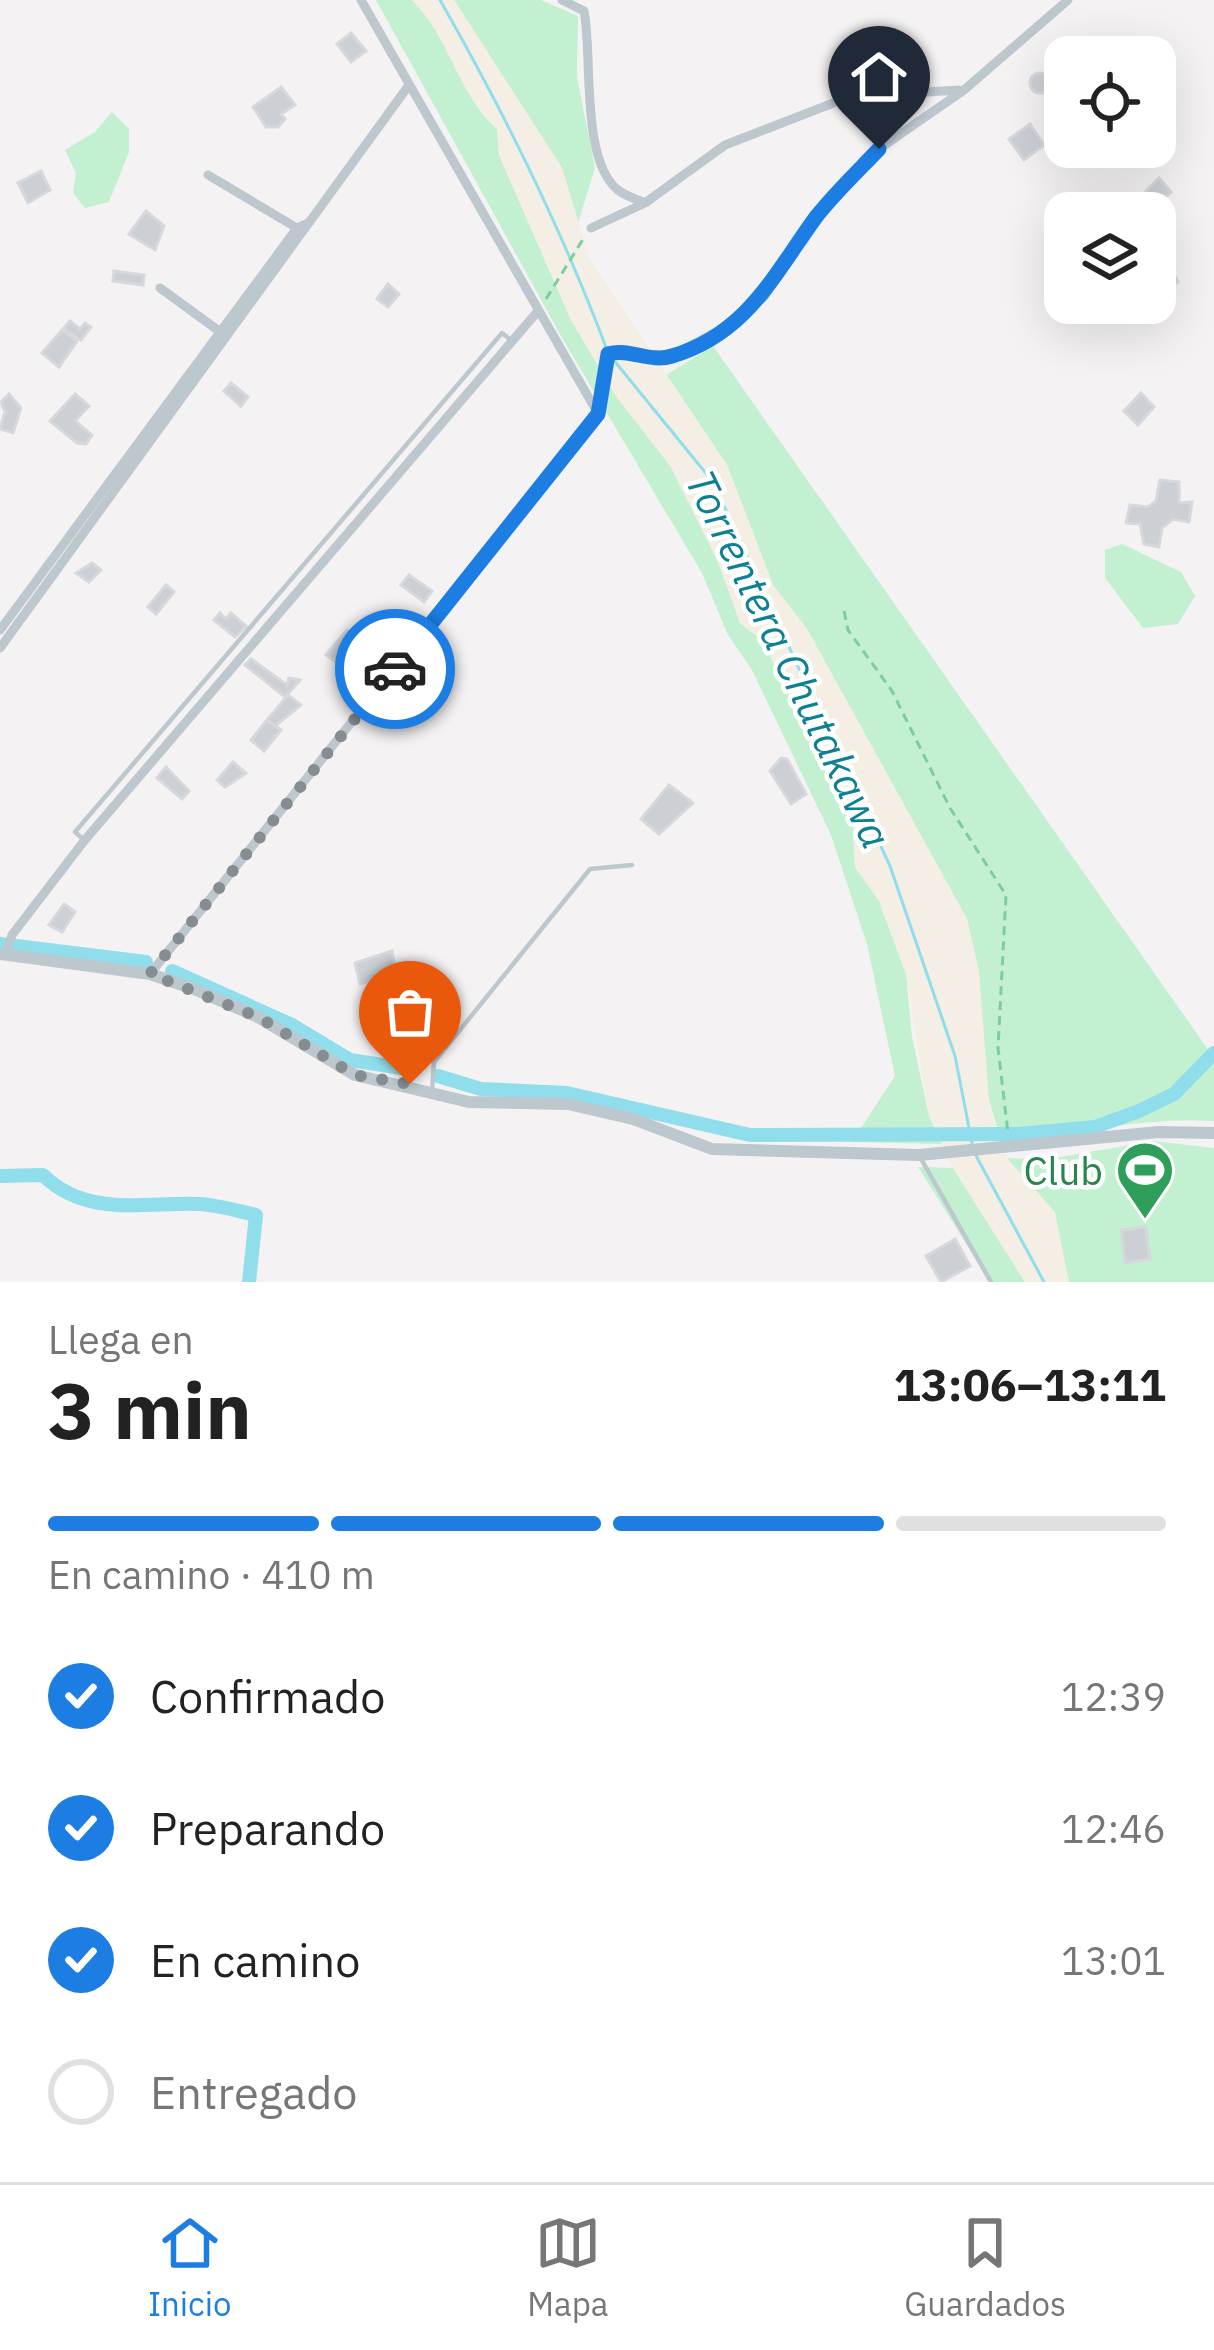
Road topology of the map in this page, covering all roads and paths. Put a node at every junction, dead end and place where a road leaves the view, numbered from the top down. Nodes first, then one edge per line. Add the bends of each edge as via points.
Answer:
1 (361, 0) edge
2 (562, 0) edge
3 (1068, 0) edge
4 (409, 86) junction
5 (964, 89) junction
6 (208, 175) dead end
7 (645, 203) junction
8 (310, 222) junction
9 (297, 228) junction
10 (591, 228) joint
11 (160, 288) dead end
12 (538, 311) junction
13 (219, 331) junction
14 (598, 414) junction
15 (844, 611) dead end
16 (0, 630) edge
17 (0, 648) edge
18 (632, 865) dead end
19 (2, 954) edge
20 (150, 974) junction
21 (432, 1091) junction
22 (1214, 1133) edge
23 (1011, 1147) junction
24 (919, 1155) junction
25 (992, 1282) edge

1 - 4 street
2 - 7 street via 584,11 600,158 615,189
3 - 5 street
4 - 8 street
4 - 12 street
5 - 7 street via 849,97 724,145
5 - 14 street via 879,149 818,215 764,297 720,330 671,356 608,354
6 - 9 street
7 - 10 street
8 - 9 street
8 - 17 street
9 - 13 street
10 - 12 path
11 - 13 street
12 - 14 street
12 - 19 street via 84,841
13 - 16 street
14 - 20 street
15 - 23 path via 1006,895 998,1048
18 - 21 lane via 590,869 434,1062
19 - 20 street
20 - 21 street via 258,1017 355,1075
21 - 24 street via 469,1102 568,1104 712,1149
22 - 23 street
23 - 24 street
24 - 25 lane

